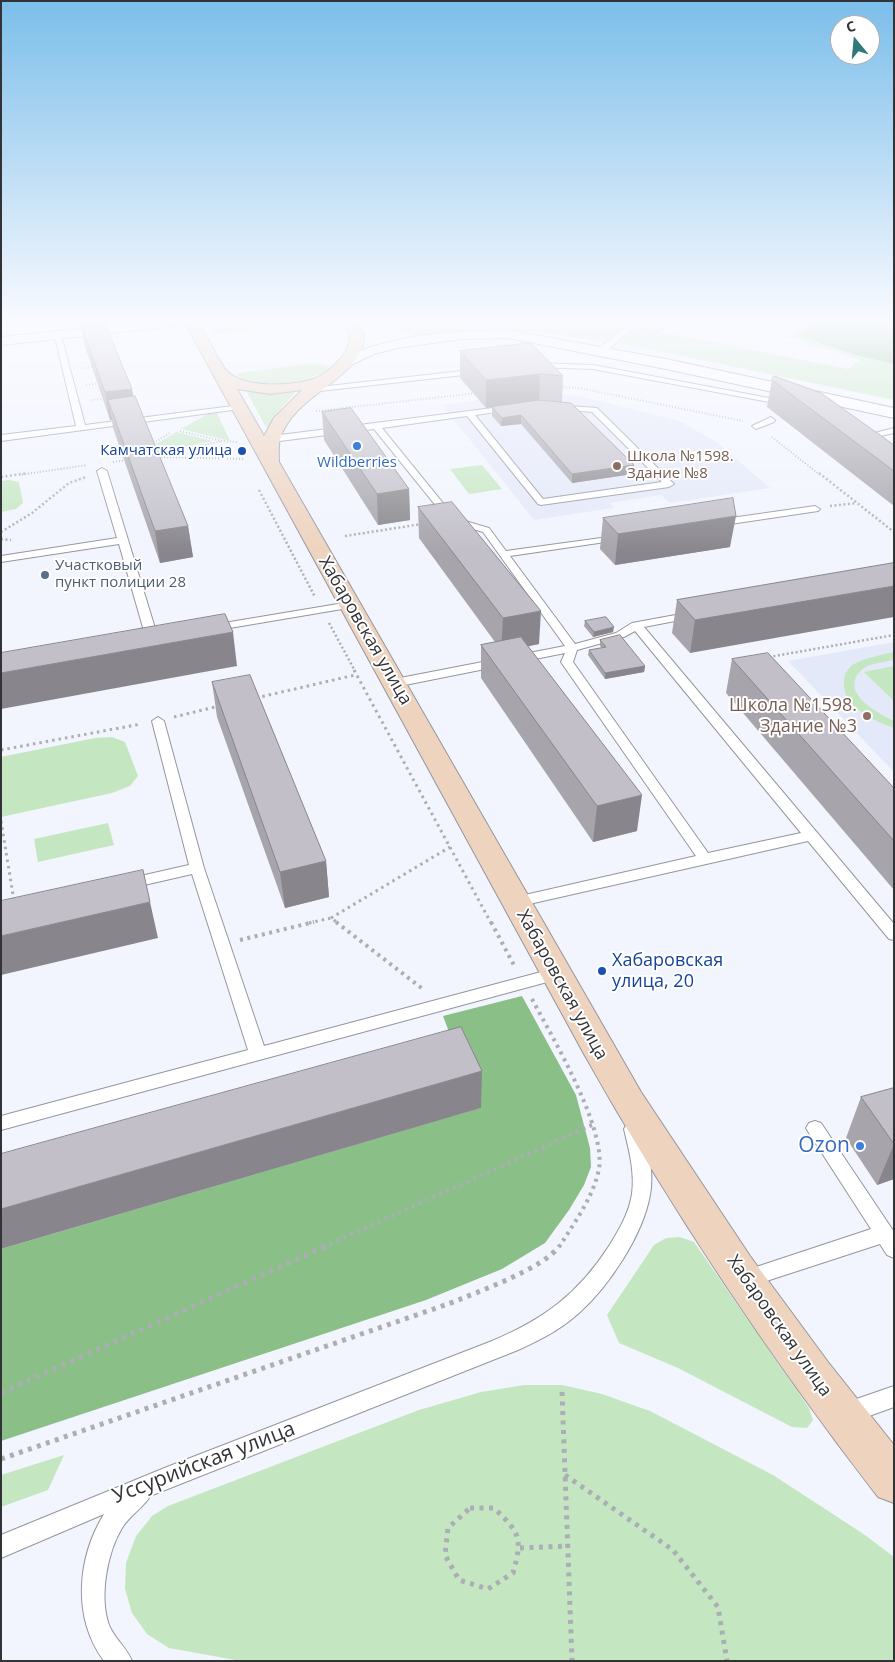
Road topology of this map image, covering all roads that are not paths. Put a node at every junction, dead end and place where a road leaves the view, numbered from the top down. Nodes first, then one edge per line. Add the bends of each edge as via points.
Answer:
1 (73, 399) edge
2 (236, 399) edge
3 (302, 399) edge
4 (763, 399) edge
5 (828, 399) edge
6 (831, 399) edge
7 (814, 404) edge
8 (798, 405) edge
9 (548, 406) edge
10 (240, 407) junction
11 (522, 407) edge
12 (469, 413) junction
13 (894, 413) edge
14 (771, 420) dead end
15 (376, 426) junction
16 (756, 426) dead end
17 (81, 428) junction
18 (894, 430) edge
19 (863, 437) edge
20 (1, 438) edge
21 (272, 439) junction
22 (270, 463) junction
23 (100, 466) road end
24 (815, 509) road end
25 (708, 524) edge
26 (630, 536) edge
27 (122, 540) junction
28 (503, 554) junction
29 (1, 558) edge
30 (350, 605) junction
31 (703, 614) edge
32 (636, 625) junction
33 (199, 630) edge
34 (152, 638) edge
35 (572, 648) junction
36 (395, 683) junction
37 (158, 720) road end
38 (812, 835) junction
39 (705, 859) junction
40 (197, 868) junction
41 (111, 887) edge
42 (516, 902) junction
43 (894, 935) edge
44 (556, 974) junction
45 (258, 1054) junction
46 (618, 1085) junction
47 (1, 1123) edge
48 (815, 1128) dead end
49 (889, 1242) edge
50 (745, 1279) junction
51 (894, 1396) edge
52 (841, 1415) junction
53 (157, 1480) junction
54 (894, 1481) edge
55 (1, 1547) edge
56 (120, 1661) edge

1 - 17 lane
2 - 10 main road, Хабаровская улица
3 - 21 main road via 286,414
4 - 8 lane
5 - 7 lane
6 - 13 street
9 - 12 lane via 594,410 669,484 541,502
10 - 17 lane
10 - 22 main road, Хабаровская улица
11 - 12 lane
12 - 15 lane
14 - 16 lane
15 - 21 lane
15 - 28 lane via 452,520 486,530
17 - 20 lane
18 - 19 lane
21 - 22 main road via 268,453
22 - 30 main road, Хабаровская улица
23 - 27 lane
24 - 25 lane
26 - 28 lane
27 - 29 lane
27 - 34 lane
28 - 35 lane
30 - 33 lane
30 - 36 main road, Хабаровская улица
31 - 32 lane
32 - 35 lane via 620,635
32 - 38 lane
35 - 36 lane
35 - 39 lane via 566,662
36 - 42 main road, Хабаровская улица
37 - 40 lane
38 - 39 lane
38 - 43 lane
39 - 42 lane
40 - 41 lane
40 - 45 lane
42 - 44 main road, Хабаровская улица
44 - 45 lane
44 - 46 main road, Хабаровская улица
45 - 47 lane
46 - 50 main road, Хабаровская улица via 664,1161
46 - 53 lane, Уссурийская улица via 641,1161 641,1195 629,1227 609,1263 585,1294 555,1319 503,1346
48 - 49 lane
49 - 50 lane
50 - 52 main road, Хабаровская улица
51 - 52 lane
52 - 54 main road, Хабаровская улица
53 - 55 lane, Уссурийская улица
53 - 56 lane via 129,1499 108,1528 96,1561 93,1596 99,1632

